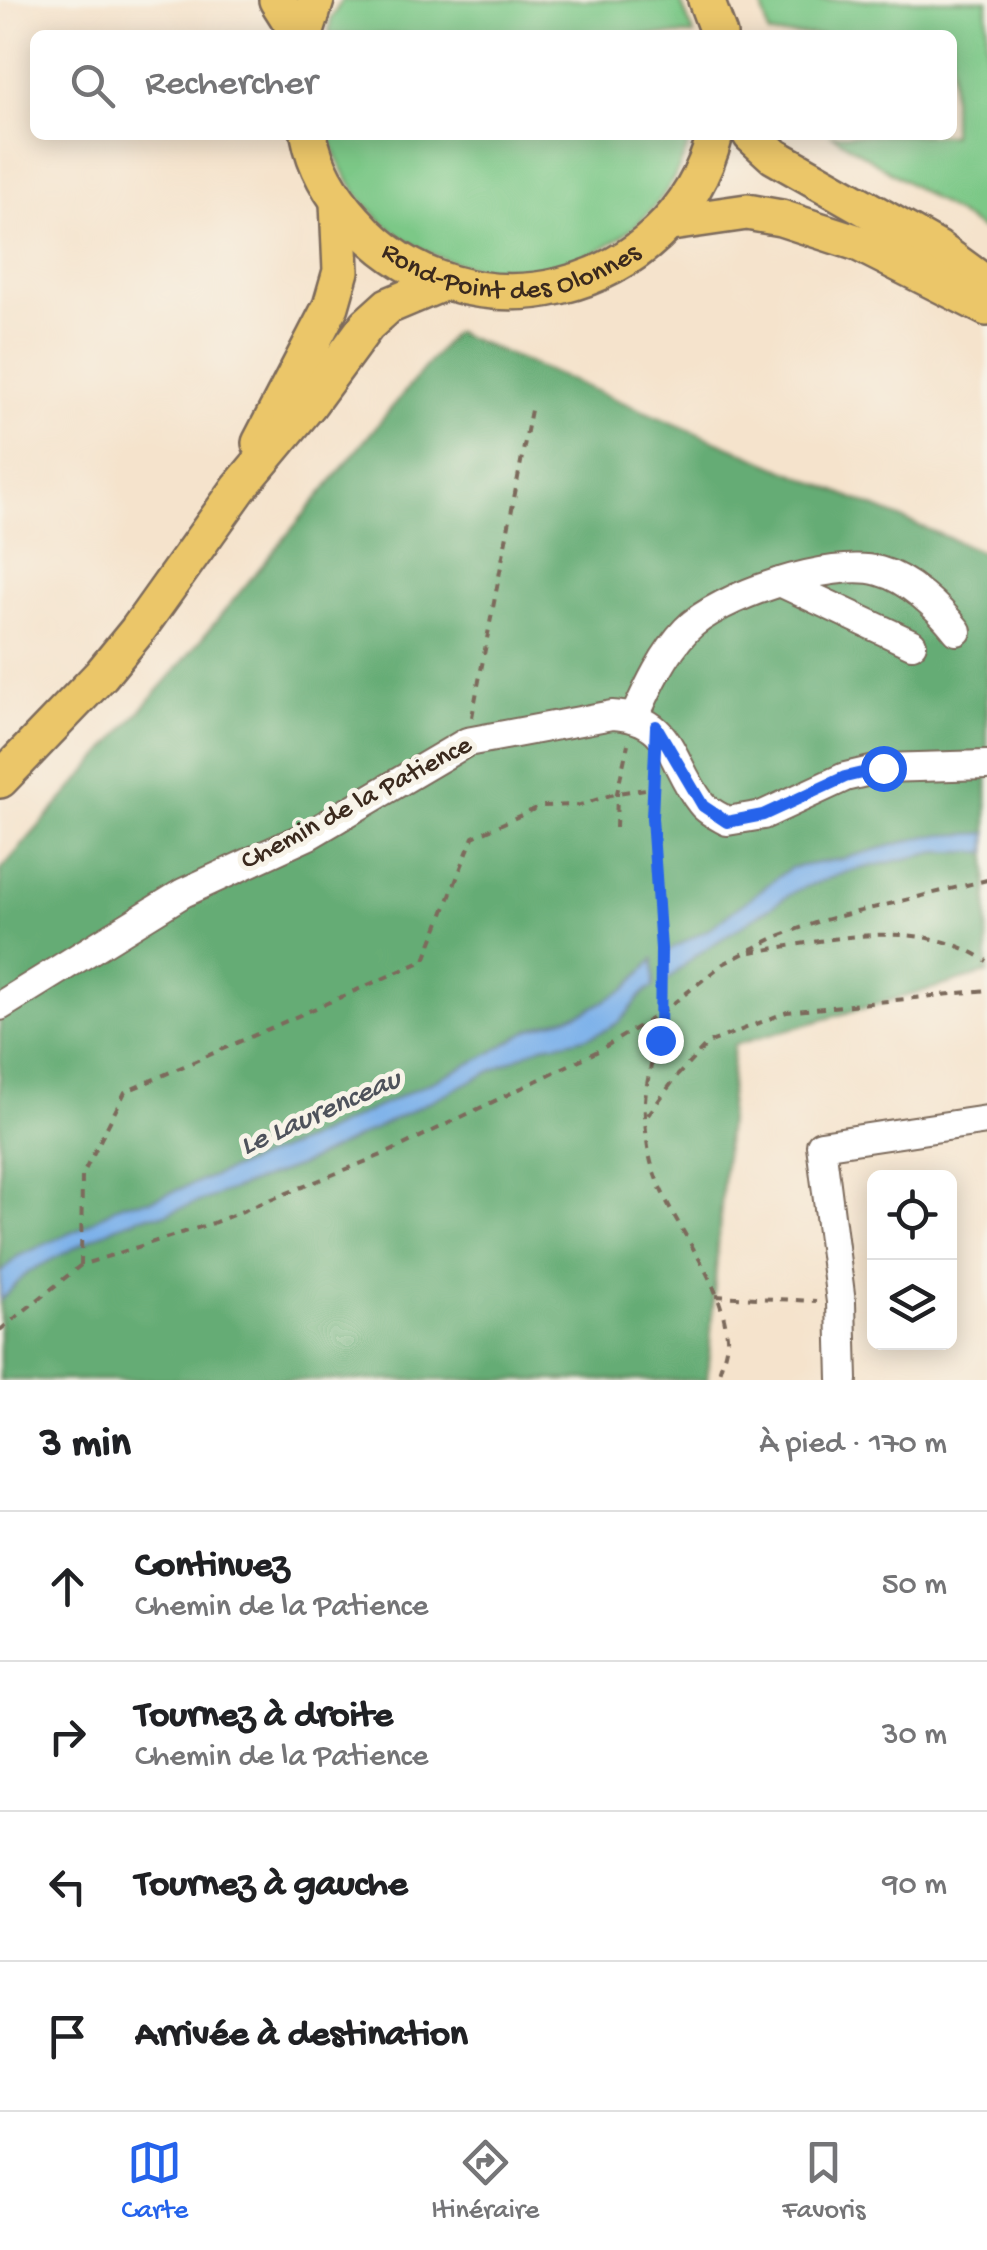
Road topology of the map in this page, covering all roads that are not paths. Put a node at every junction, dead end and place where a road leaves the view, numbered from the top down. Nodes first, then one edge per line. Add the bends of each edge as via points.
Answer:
1 (276, 0) edge
2 (316, 0) edge
3 (706, 0) edge
4 (298, 30) edge
5 (304, 30) edge
6 (717, 30) edge
7 (309, 140) edge
8 (714, 140) edge
9 (756, 140) edge
10 (338, 202) junction
11 (671, 223) junction
12 (445, 282) junction
13 (987, 286) edge
14 (987, 308) edge
15 (238, 488) junction
16 (780, 582) junction
17 (957, 631) dead end
18 (912, 644) dead end
19 (634, 716) junction
20 (987, 765) edge
21 (0, 780) edge
22 (0, 1006) edge
23 (987, 1120) edge
24 (843, 1380) edge

1 - 4 main road
2 - 5 main road
3 - 6 main road
7 - 10 main road, Rond-Point des Olonnes
8 - 11 main road, Rond-Point des Olonnes via 707,166
9 - 13 main road via 938,249
10 - 12 main road, Rond-Point des Olonnes via 404,264
10 - 15 main road via 340,271 331,306
11 - 12 main road, Rond-Point des Olonnes via 624,262 567,286 505,293
11 - 14 main road via 747,212 781,218 858,243
12 - 15 main road via 388,306 367,325
15 - 21 main road via 137,632
16 - 17 street via 832,571 879,571 935,602
16 - 18 street
16 - 19 street via 719,604 685,630
19 - 20 street via 656,726 703,806 727,822 763,815 845,777 883,768
19 - 22 street, Chemin de la Patience via 467,742 309,835 183,892
23 - 24 street via 821,1144

